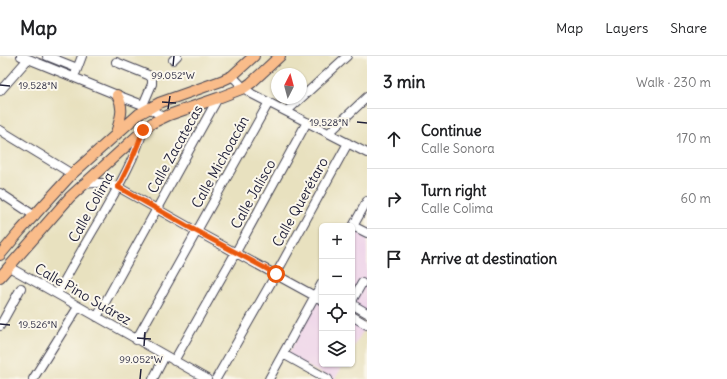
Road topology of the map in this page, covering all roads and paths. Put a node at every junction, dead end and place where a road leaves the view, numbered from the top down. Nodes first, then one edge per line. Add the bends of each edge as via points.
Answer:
1 (82, 56) edge
2 (254, 56) edge
3 (280, 56) edge
4 (347, 56) edge
5 (24, 57) edge
6 (53, 57) edge
7 (116, 62) dead end
8 (77, 68) junction
9 (50, 69) junction
10 (232, 76) junction
11 (73, 78) junction
12 (244, 88) junction
13 (0, 91) edge
14 (117, 95) junction
15 (367, 97) edge
16 (218, 98) junction
17 (269, 102) junction
18 (146, 106) junction
19 (287, 111) junction
20 (164, 117) junction
21 (307, 122) junction
22 (0, 130) edge
23 (143, 130) junction
24 (329, 133) junction
25 (115, 134) junction
26 (348, 143) junction
27 (367, 153) edge
28 (72, 174) junction
29 (83, 184) junction
30 (118, 187) junction
31 (0, 193) edge
32 (367, 201) edge
33 (157, 209) junction
34 (35, 216) junction
35 (354, 223) edge
36 (355, 228) edge
37 (20, 231) junction
38 (196, 231) junction
39 (367, 233) edge
40 (33, 241) junction
41 (236, 252) junction
42 (0, 255) edge
43 (9, 267) junction
44 (276, 274) junction
45 (0, 277) edge
46 (362, 283) dead end
47 (21, 288) dead end
48 (57, 294) junction
49 (355, 295) edge
50 (318, 298) edge
51 (355, 306) edge
52 (78, 307) junction
53 (367, 313) edge
54 (97, 317) junction
55 (355, 318) edge
56 (367, 325) edge
57 (0, 326) edge
58 (136, 340) junction
59 (283, 354) junction
60 (165, 356) junction
61 (174, 361) junction
62 (324, 378) edge
63 (33, 379) edge
64 (152, 379) edge
65 (207, 379) edge
66 (216, 379) edge
67 (269, 379) edge

1 - 8 street
2 - 10 main road
3 - 12 main road
4 - 19 street
5 - 9 street
5 - 13 street
6 - 8 street
6 - 9 street
7 - 18 street via 152,78
8 - 11 street
9 - 11 street
10 - 12 street
10 - 18 main road
11 - 14 street
12 - 16 main road
12 - 17 street
14 - 18 street
14 - 25 main road via 122,108
15 - 24 street
16 - 20 main road
16 - 33 street, Calle Zacatecas
17 - 19 street
17 - 38 street, Calle Michoacán
18 - 20 street
18 - 25 main road
19 - 21 street
20 - 23 main road
21 - 24 street
21 - 41 street, Calle Jalisco
22 - 28 street
23 - 29 main road
23 - 30 street, Calle Colima
24 - 26 street
25 - 28 main road
26 - 27 street
26 - 44 street, Calle Querétaro
28 - 34 main road
29 - 30 street via 103,183
29 - 40 main road
30 - 33 street
30 - 48 street, Calle Colima
31 - 34 street
32 - 35 street
33 - 38 street
33 - 54 street, Calle Zacatecas
34 - 37 main road
36 - 39 street
37 - 40 main road
37 - 42 main road
38 - 41 street
38 - 58 street, Calle Michoacán
40 - 43 main road
41 - 44 street
41 - 61 street, Calle Jalisco
43 - 45 main road
43 - 48 street, Calle Pino Suárez
44 - 50 street
44 - 66 street, Calle Querétaro
46 - 49 street
47 - 57 street
48 - 52 street, Calle Pino Suárez
50 - 59 street
51 - 53 street
52 - 54 street, Calle Pino Suárez
52 - 63 street
54 - 58 street, Calle Pino Suárez
55 - 56 street
58 - 60 street, Calle Pino Suárez
59 - 62 street
59 - 67 street
60 - 61 street, Calle Pino Suárez
60 - 64 street
61 - 65 street, Calle Pino Suárez

